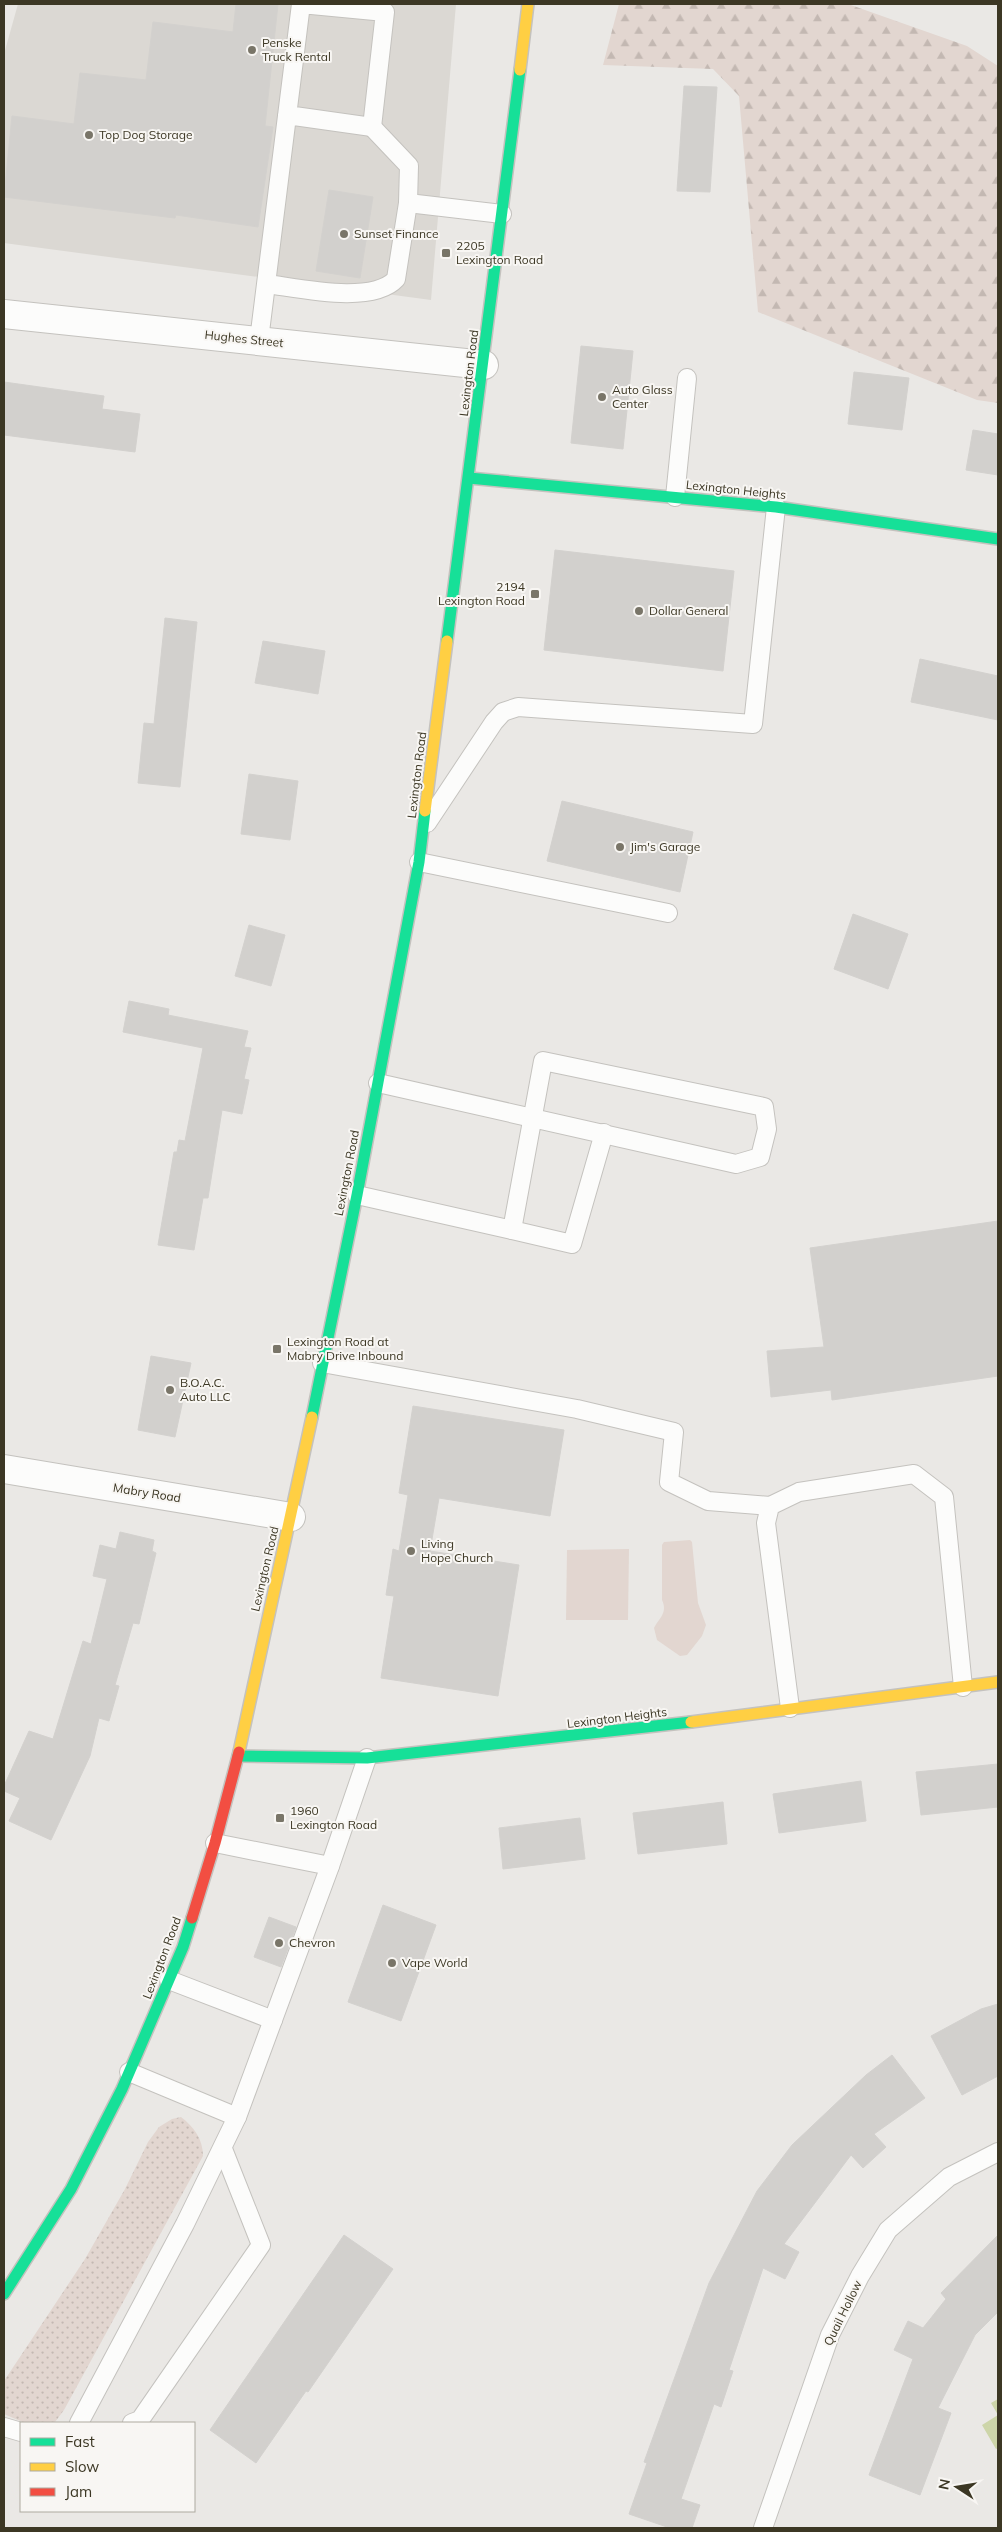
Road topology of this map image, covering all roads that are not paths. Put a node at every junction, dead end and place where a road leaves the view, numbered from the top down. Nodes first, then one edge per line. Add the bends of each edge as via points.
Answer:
1 (528, 4) edge
2 (287, 115) junction
3 (372, 127) junction
4 (408, 203) junction
5 (502, 214) junction
6 (266, 284) junction
7 (4, 314) edge
8 (259, 340) junction
9 (484, 365) junction
10 (687, 378) dead end
11 (469, 478) junction
12 (675, 497) junction
13 (776, 507) junction
14 (998, 539) edge
15 (424, 827) junction
16 (419, 862) junction
17 (668, 913) dead end
18 (378, 1083) junction
19 (532, 1118) junction
20 (604, 1133) junction
21 (357, 1195) junction
22 (512, 1230) junction
23 (322, 1363) junction
24 (4, 1470) edge
25 (770, 1506) junction
26 (291, 1517) junction
27 (998, 1682) edge
28 (963, 1687) junction
29 (790, 1708) junction
30 (238, 1756) junction
31 (366, 1758) junction
32 (214, 1843) junction
33 (330, 1866) junction
34 (169, 1980) junction
35 (273, 2020) junction
36 (129, 2072) junction
37 (237, 2117) junction
38 (223, 2149) junction
39 (998, 2152) edge
40 (4, 2294) edge
41 (80, 2422) edge
42 (135, 2422) edge
43 (4, 2428) edge
44 (20, 2432) edge
45 (763, 2528) edge

1 - 5 main road, Lexington Road
2 - 3 lane
2 - 3 lane via 301,4 385,12
2 - 6 lane
3 - 4 lane via 409,166
4 - 5 lane
4 - 6 lane via 396,279 390,286 338,293
5 - 9 main road, Lexington Road
6 - 8 lane
7 - 8 street, Hughes Street
8 - 9 street, Hughes Street
9 - 11 main road, Lexington Road
10 - 12 lane
11 - 12 main road, Lexington Heights
11 - 15 main road, Lexington Road
12 - 13 main road, Lexington Heights
13 - 14 main road, Lexington Heights
13 - 15 lane via 753,724 518,706 503,712 494,722
15 - 16 main road, Lexington Road
16 - 17 lane
16 - 18 main road, Lexington Road
18 - 19 lane
18 - 21 main road, Lexington Road
19 - 20 lane
19 - 20 lane via 543,1061 764,1107 767,1130 760,1156 736,1164
19 - 22 lane
20 - 22 lane via 572,1244
21 - 22 lane
21 - 23 main road, Lexington Road
23 - 25 lane via 577,1409 674,1432 669,1482 708,1501
23 - 26 main road, Lexington Road
24 - 26 street, Mabry Road
25 - 28 lane via 799,1492 914,1474 944,1497
25 - 29 lane via 766,1523
26 - 30 main road, Lexington Road
27 - 28 main road, Lexington Heights
28 - 29 main road, Lexington Heights
29 - 31 main road, Lexington Heights via 610,1734
30 - 31 main road, Lexington Heights
30 - 32 main road, Lexington Road
31 - 33 lane
32 - 33 lane
32 - 34 main road, Lexington Road via 183,1947
33 - 35 lane
34 - 35 lane
34 - 36 main road, Lexington Road
35 - 37 lane
36 - 37 lane
36 - 40 main road, Lexington Road via 71,2188
37 - 38 lane
38 - 41 lane
38 - 42 lane via 261,2245 140,2420
39 - 45 lane, Quail Hollow via 949,2177 888,2230 830,2335
43 - 44 lane

